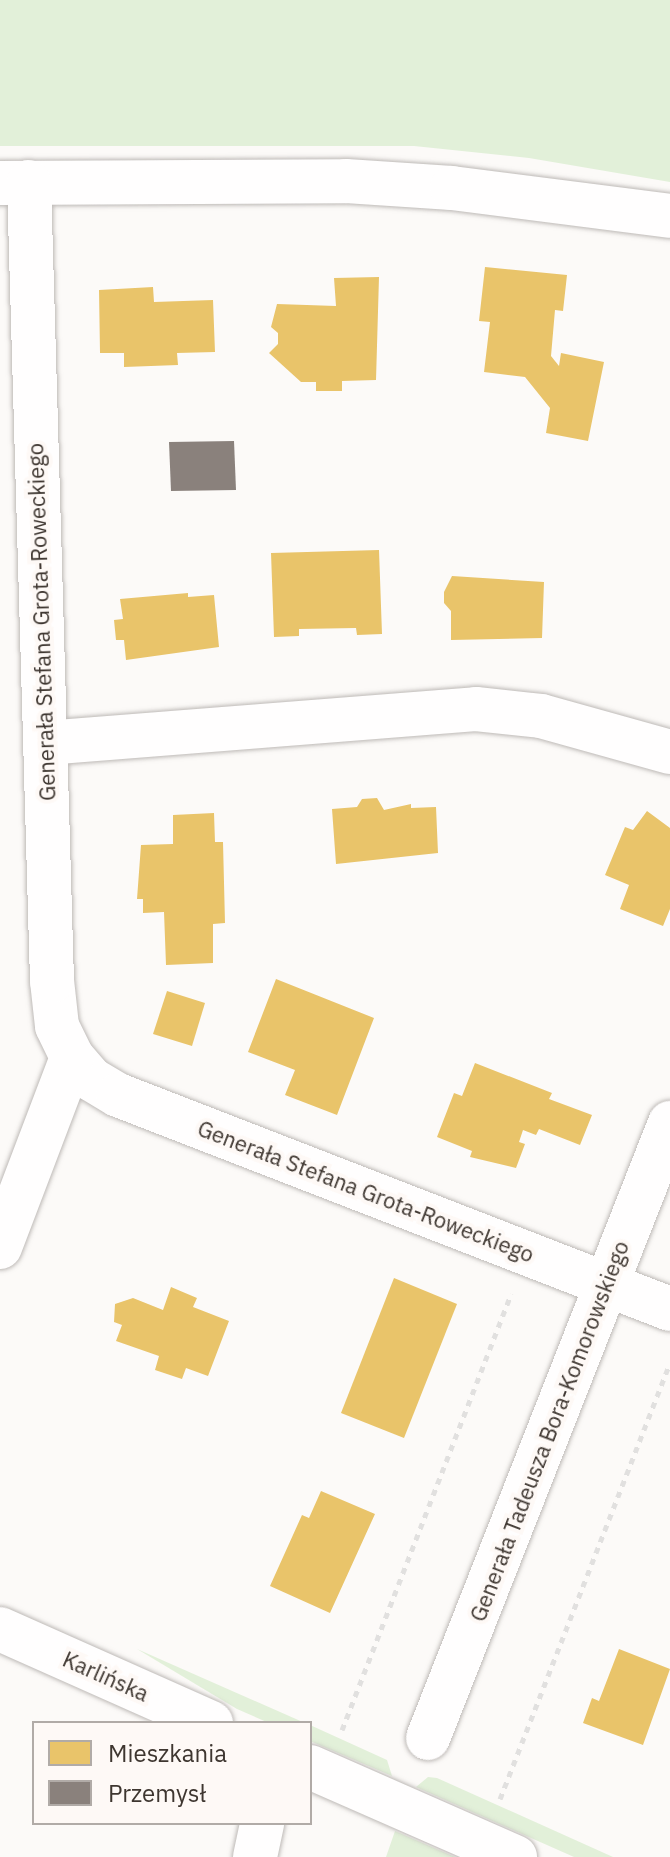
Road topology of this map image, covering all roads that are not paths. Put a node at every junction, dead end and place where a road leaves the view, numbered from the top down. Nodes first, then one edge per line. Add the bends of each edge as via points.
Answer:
1 (14, 182) edge
2 (670, 216) edge
3 (45, 743) junction
4 (670, 752) edge
5 (72, 1057) junction
6 (670, 1123) edge
7 (0, 1247) edge
8 (607, 1284) junction
9 (670, 1309) edge
10 (0, 1629) edge
11 (207, 1721) edge
12 (428, 1738) dead end
13 (312, 1768) edge
14 (262, 1825) edge
15 (255, 1857) edge
16 (515, 1857) edge

1 - 2 street via 282,179 411,184
1 - 3 street, Generała Stefana Grota-Roweckiego
3 - 4 street via 476,709 541,716
3 - 5 street, Generała Stefana Grota-Roweckiego via 54,1003
5 - 7 street
5 - 8 street, Generała Stefana Grota-Roweckiego via 91,1079 118,1095
6 - 8 street, Generała Tadeusza Bora-Komorowskiego
8 - 9 street, Generała Stefana Grota-Roweckiego
8 - 12 street, Generała Tadeusza Bora-Komorowskiego
10 - 11 street, Karlińska
13 - 16 street
14 - 15 street

